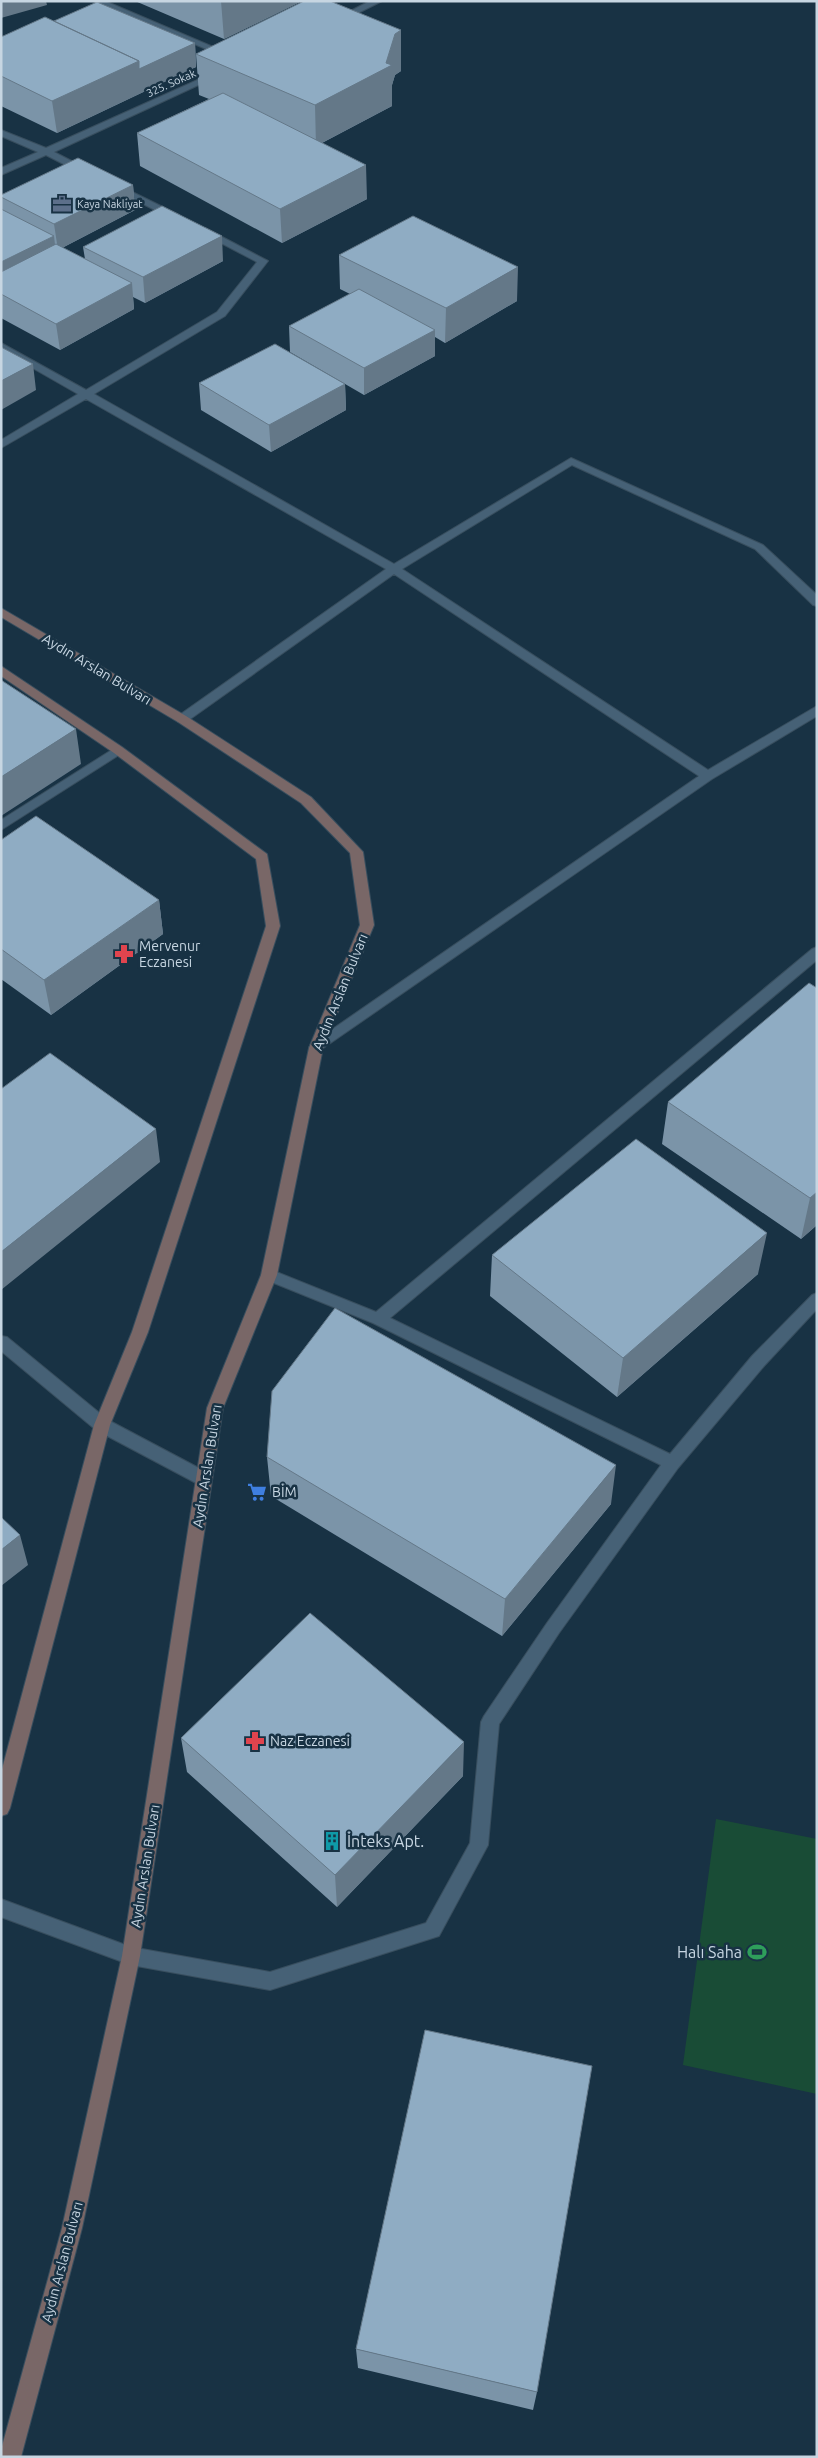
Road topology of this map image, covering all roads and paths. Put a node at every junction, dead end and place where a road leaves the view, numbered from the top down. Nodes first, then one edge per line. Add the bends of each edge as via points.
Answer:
1 (97, 1) edge
2 (378, 1) edge
3 (325, 26) edge
4 (236, 58) edge
5 (223, 72) edge
6 (1, 133) edge
7 (47, 152) junction
8 (1, 172) edge
9 (1, 346) edge
10 (88, 393) junction
11 (1, 444) edge
12 (394, 569) junction
13 (817, 602) edge
14 (1, 612) edge
15 (1, 670) edge
16 (817, 710) edge
17 (182, 719) junction
18 (118, 750) junction
19 (708, 776) junction
20 (1, 826) edge
21 (817, 952) edge
22 (316, 1048) junction
23 (269, 1275) junction
24 (817, 1298) edge
25 (378, 1319) junction
26 (1, 1342) edge
27 (102, 1425) junction
28 (672, 1464) junction
29 (204, 1479) junction
30 (1, 1808) edge
31 (1, 1908) edge
32 (131, 1956) junction
33 (10, 2457) edge

1 - 4 street
2 - 3 street
5 - 7 street, 325. Sokak
6 - 7 street
7 - 8 street, 325. Sokak
7 - 10 street via 263,261 221,314
9 - 10 street
10 - 11 street
10 - 12 street
12 - 13 street via 571,461 759,547
12 - 17 street
12 - 19 street
14 - 17 street, Aydın Arslan Bulvarı
15 - 18 street
16 - 19 street
17 - 22 street, Aydın Arslan Bulvarı via 306,800 356,852 367,925
18 - 20 street
18 - 27 street via 262,858 273,926 140,1332
19 - 22 street
21 - 25 street
22 - 23 street, Aydın Arslan Bulvarı
23 - 25 street
23 - 29 street, Aydın Arslan Bulvarı via 215,1408
24 - 28 street via 758,1360
25 - 28 street
26 - 27 street
27 - 29 street
27 - 30 street
28 - 32 street via 553,1628 490,1722 479,1845 432,1930 270,1981
29 - 32 street, Aydın Arslan Bulvarı
31 - 32 street
32 - 33 street, Aydın Arslan Bulvarı via 72,2228

